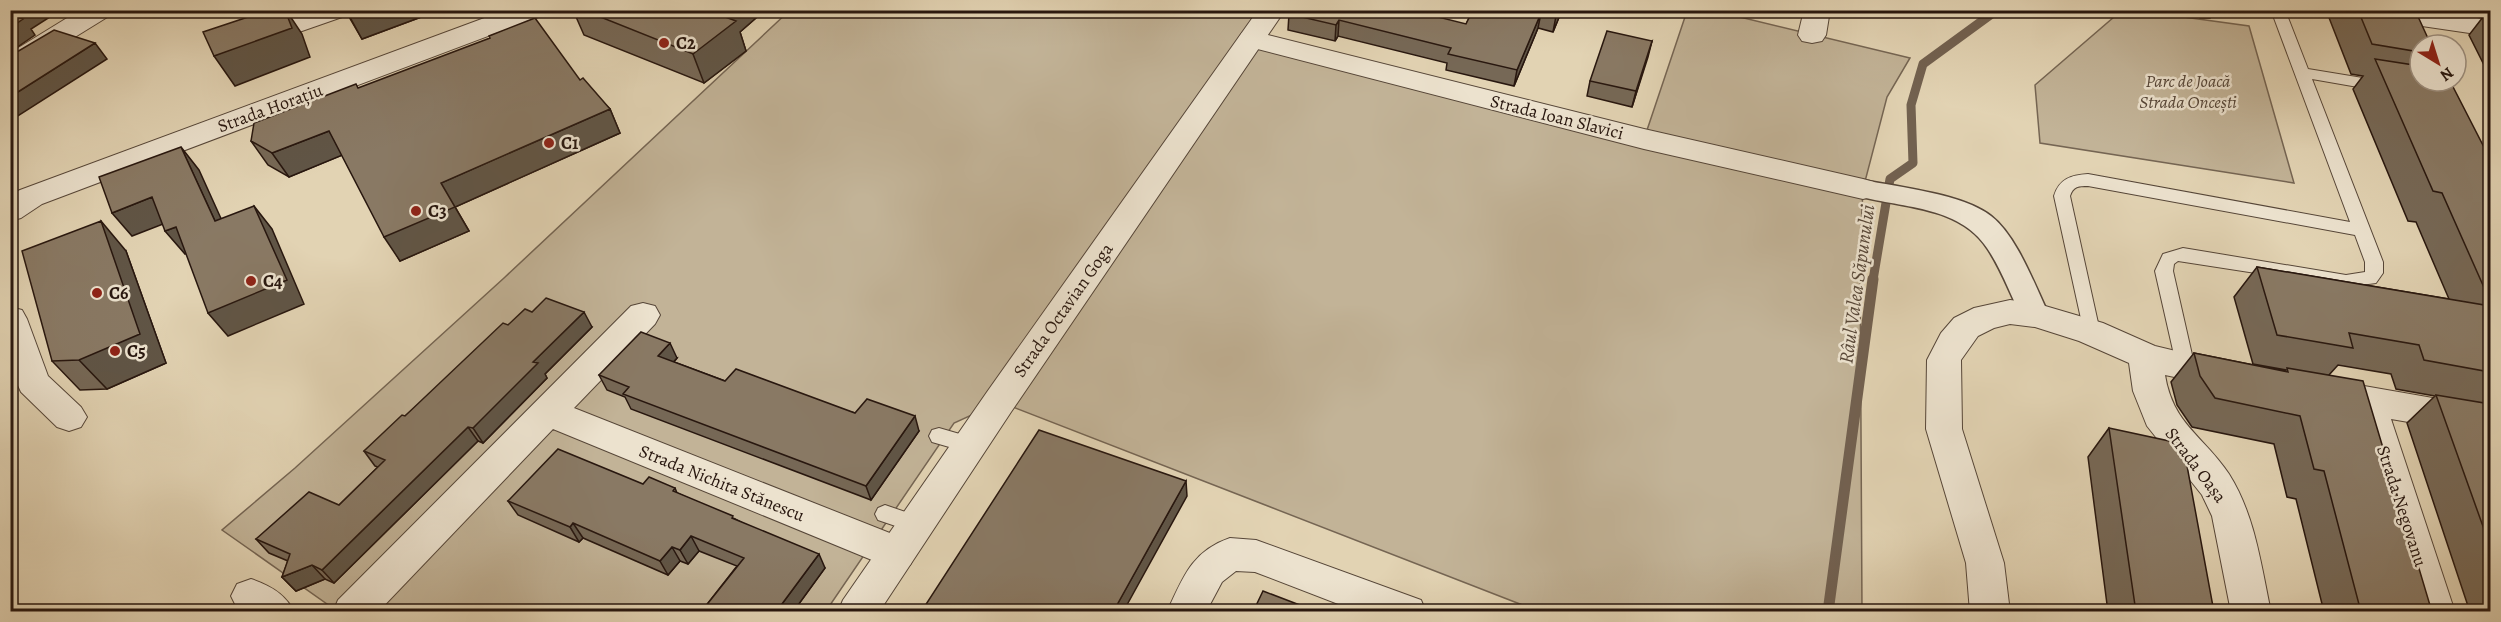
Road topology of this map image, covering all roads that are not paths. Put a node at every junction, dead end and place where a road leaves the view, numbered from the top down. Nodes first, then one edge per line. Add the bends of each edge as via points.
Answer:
1 (99, 10) edge
2 (336, 10) edge
3 (532, 10) edge
4 (1272, 10) edge
5 (2278, 10) edge
6 (2413, 14) edge
7 (2490, 28) edge
8 (279, 31) edge
9 (2422, 33) edge
10 (1252, 39) junction
11 (10, 65) edge
12 (2302, 73) junction
13 (2396, 88) edge
14 (1863, 189) joint
15 (10, 210) edge
16 (2362, 230) junction
17 (2035, 315) junction
18 (10, 320) edge
19 (630, 327) dead end
20 (2091, 332) junction
21 (2145, 356) junction
22 (2186, 368) junction
23 (2254, 380) edge
24 (2288, 386) edge
25 (2368, 401) junction
26 (540, 408) junction
27 (69, 417) dead end
28 (2490, 422) edge
29 (939, 436) dead end
30 (970, 446) junction
31 (885, 514) dead end
32 (916, 524) junction
33 (897, 553) junction
34 (352, 612) edge
35 (857, 612) edge
36 (1186, 612) edge
37 (1407, 612) edge
38 (1990, 612) edge
39 (2251, 612) edge
40 (2435, 612) edge

1 - 11 street
2 - 8 street
3 - 15 street, Strada Horațiu via 31,196
4 - 10 street, Strada Octavian Goga
5 - 12 lane
6 - 7 street
6 - 9 street
10 - 14 street, Strada Ioan Slavici via 1644,139
10 - 30 street, Strada Octavian Goga
12 - 13 lane
12 - 16 lane
14 - 17 street via 1956,210 1982,223 1995,238
16 - 20 lane via 2088,180 2069,183 2062,196
16 - 22 lane via 2374,273 2361,281 2183,254 2171,256 2165,261 2164,271
17 - 20 street
17 - 38 street via 2010,312 1986,317 1966,327 1944,360 1944,429 1985,563
18 - 27 street via 33,383
19 - 26 street
20 - 21 street
21 - 22 street
21 - 39 street, Strada Oașa via 2150,391 2159,416 2226,502
22 - 23 street
24 - 25 street
25 - 28 street
25 - 40 street, Strada Negovanu
26 - 33 street, Strada Nichita Stănescu via 615,439 751,505
26 - 34 street via 387,563
29 - 30 lane
30 - 32 street, Strada Octavian Goga
31 - 32 lane
32 - 33 street, Strada Octavian Goga
33 - 35 street, Strada Octavian Goga
36 - 37 street via 1209,570 1230,554 1257,556

